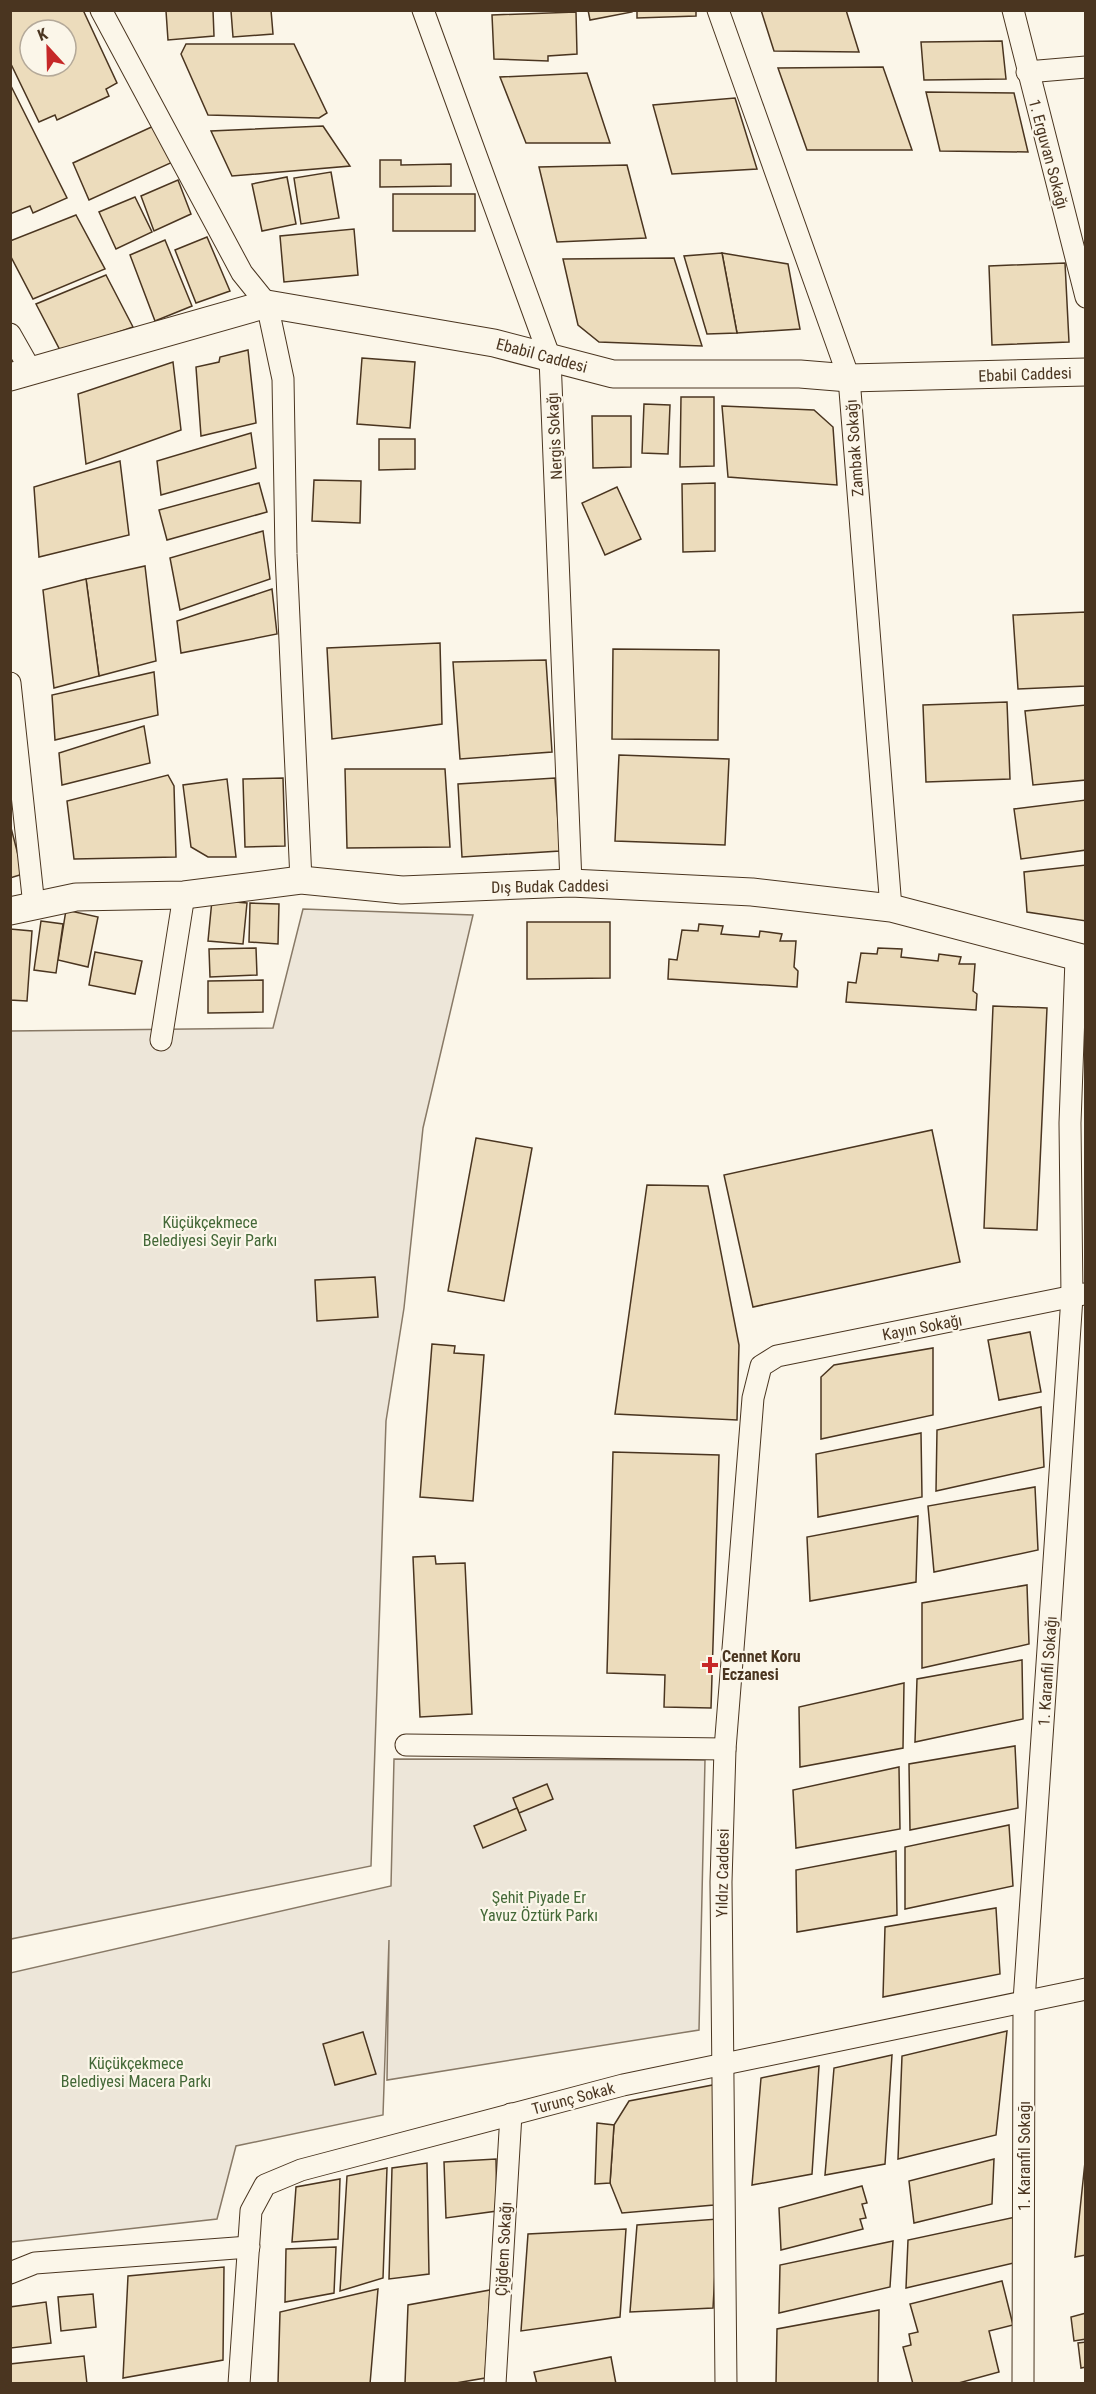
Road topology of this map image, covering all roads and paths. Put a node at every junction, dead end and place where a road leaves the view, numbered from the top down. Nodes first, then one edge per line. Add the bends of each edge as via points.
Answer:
1 (101, 10) edge
2 (423, 10) edge
3 (718, 10) edge
4 (1013, 10) edge
5 (1086, 68) edge
6 (1028, 72) junction
7 (1086, 297) edge
8 (267, 304) junction
9 (10, 334) edge
10 (550, 358) junction
11 (1086, 372) edge
12 (21, 374) edge
13 (849, 378) junction
14 (10, 683) edge
15 (301, 880) junction
16 (571, 883) junction
17 (184, 894) junction
18 (891, 908) junction
19 (22, 909) edge
20 (1081, 959) edge
21 (161, 1040) dead end
22 (1079, 1295) edge
23 (761, 1366) joint
24 (406, 1745) dead end
25 (725, 1749) junction
26 (1086, 1989) edge
27 (1024, 2001) junction
28 (723, 2062) junction
29 (511, 2114) junction
30 (249, 2247) junction
31 (10, 2273) edge
32 (239, 2384) edge
33 (495, 2384) edge
34 (726, 2384) edge
35 (1023, 2384) edge

1 - 8 street via 242,273
2 - 10 street, Nergis Sokağı
3 - 13 street, Zambak Sokağı
4 - 6 street, 1. Erguvan Sokağı
5 - 6 street
6 - 7 street, 1. Erguvan Sokağı
8 - 10 street, Ebabil Caddesi via 494,342
8 - 12 street, Ebabil Caddesi
8 - 15 street via 283,379 285,554
9 - 12 street
10 - 13 street, Ebabil Caddesi via 613,374 800,374
10 - 16 street, Nergis Sokağı
11 - 13 street, Ebabil Caddesi
13 - 18 street, Zambak Sokağı
14 - 19 street
15 - 16 street, Dış Budak Caddesi via 402,890
15 - 17 street, Dış Budak Caddesi
16 - 18 street, Dış Budak Caddesi via 752,892
17 - 19 street, Dış Budak Caddesi via 76,897
17 - 21 street
18 - 20 street, Dış Budak Caddesi
20 - 22 street, 1. Karanfil Sokağı via 1070,1123
22 - 23 street, Kayın Sokağı via 777,1356
22 - 27 street, 1. Karanfil Sokağı
23 - 25 street, Yıldız Caddesi via 752,1409
24 - 25 street
25 - 28 street, Yıldız Caddesi via 721,1882
26 - 27 street, Turunç Sokak
27 - 28 street, Turunç Sokak
27 - 35 street, 1. Karanfil Sokağı
28 - 29 street, Turunç Sokak
28 - 34 street, Yıldız Caddesi
29 - 30 street, Turunç Sokak via 301,2170 265,2185 251,2211
29 - 33 street, Çiğdem Sokağı
30 - 31 street via 35,2264
30 - 32 street, Turunç Sokak

